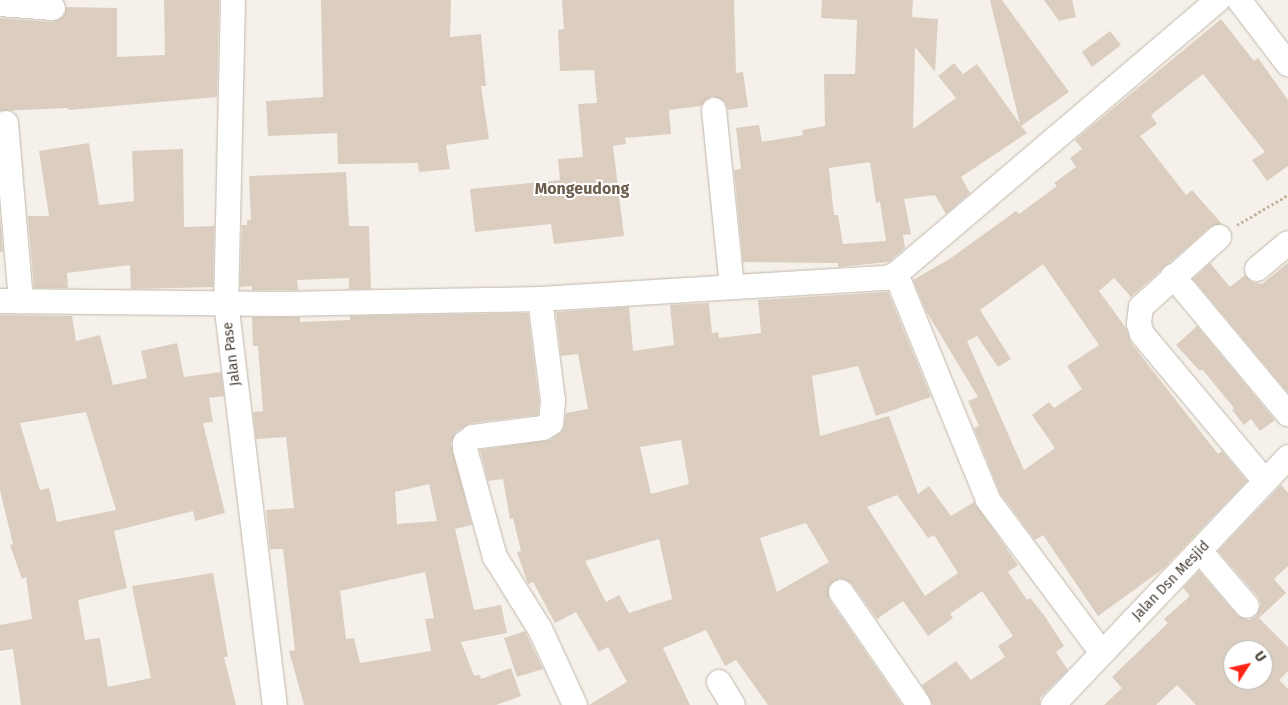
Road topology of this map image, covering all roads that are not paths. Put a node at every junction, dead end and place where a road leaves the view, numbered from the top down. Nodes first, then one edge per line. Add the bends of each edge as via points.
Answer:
1 (233, 0) edge
2 (1218, 0) edge
3 (1239, 0) edge
4 (0, 4) edge
5 (53, 8) dead end
6 (1288, 64) edge
7 (714, 110) dead end
8 (6, 123) dead end
9 (1219, 236) road end
10 (1288, 242) edge
11 (1256, 269) dead end
12 (896, 274) junction
13 (1173, 276) junction
14 (732, 286) junction
15 (540, 299) junction
16 (10, 301) edge
17 (226, 302) junction
18 (1288, 414) edge
19 (1288, 457) edge
20 (1266, 481) junction
21 (1200, 551) junction
22 (841, 592) dead end
23 (1247, 606) dead end
24 (1102, 653) junction
25 (719, 682) dead end
26 (275, 705) edge
27 (575, 705) edge
28 (733, 705) edge
29 (919, 705) edge
30 (1053, 705) edge

1 - 17 street, Jalan Pase
2 - 12 street
3 - 6 street
4 - 5 street
7 - 14 street
8 - 16 street
9 - 13 street
10 - 11 street
12 - 14 street via 887,278
12 - 24 street via 988,500
13 - 18 street
13 - 20 street via 1141,307 1138,315 1142,334
14 - 15 street
15 - 17 street
15 - 27 street via 553,401 551,423 543,428 473,437 465,443 465,448 495,557 540,629
16 - 17 street
17 - 26 street, Jalan Pase
19 - 20 street, Jalan Dsn Mesjid
20 - 21 street, Jalan Dsn Mesjid
21 - 23 street
21 - 24 street, Jalan Dsn Mesjid
22 - 29 street
24 - 30 street, Jalan Dsn Mesjid
25 - 28 street

